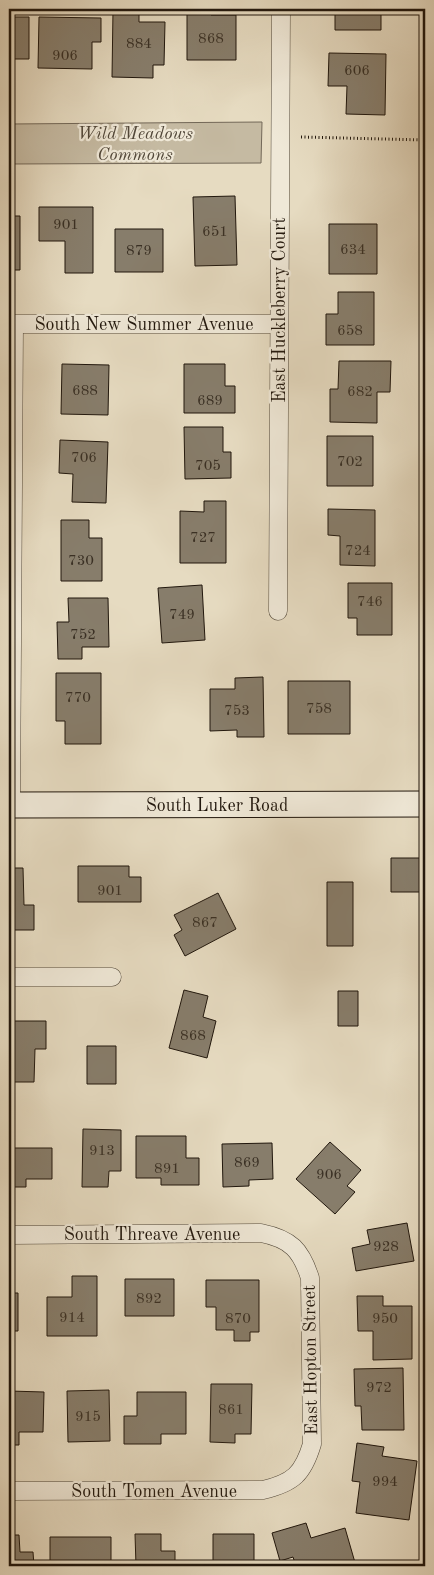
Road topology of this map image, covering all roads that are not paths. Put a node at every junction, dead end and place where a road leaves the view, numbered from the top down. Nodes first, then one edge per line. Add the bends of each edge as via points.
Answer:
1 (281, 9) edge
2 (11, 324) edge
3 (279, 324) junction
4 (278, 611) dead end
5 (425, 804) edge
6 (10, 805) edge
7 (9, 977) edge
8 (112, 977) dead end
9 (9, 1235) edge
10 (292, 1244) joint
11 (296, 1477) joint
12 (9, 1491) edge

1 - 3 street, East Huckleberry Court
2 - 3 street, South New Summer Avenue
2 - 6 street
3 - 4 street, East Huckleberry Court
5 - 6 street, South Luker Road
7 - 8 street
9 - 10 street, South Threave Avenue via 261,1233 277,1236
10 - 11 street, East Hopton Street via 304,1261 310,1278 312,1444
11 - 12 street, South Tomen Avenue via 280,1486 263,1490

